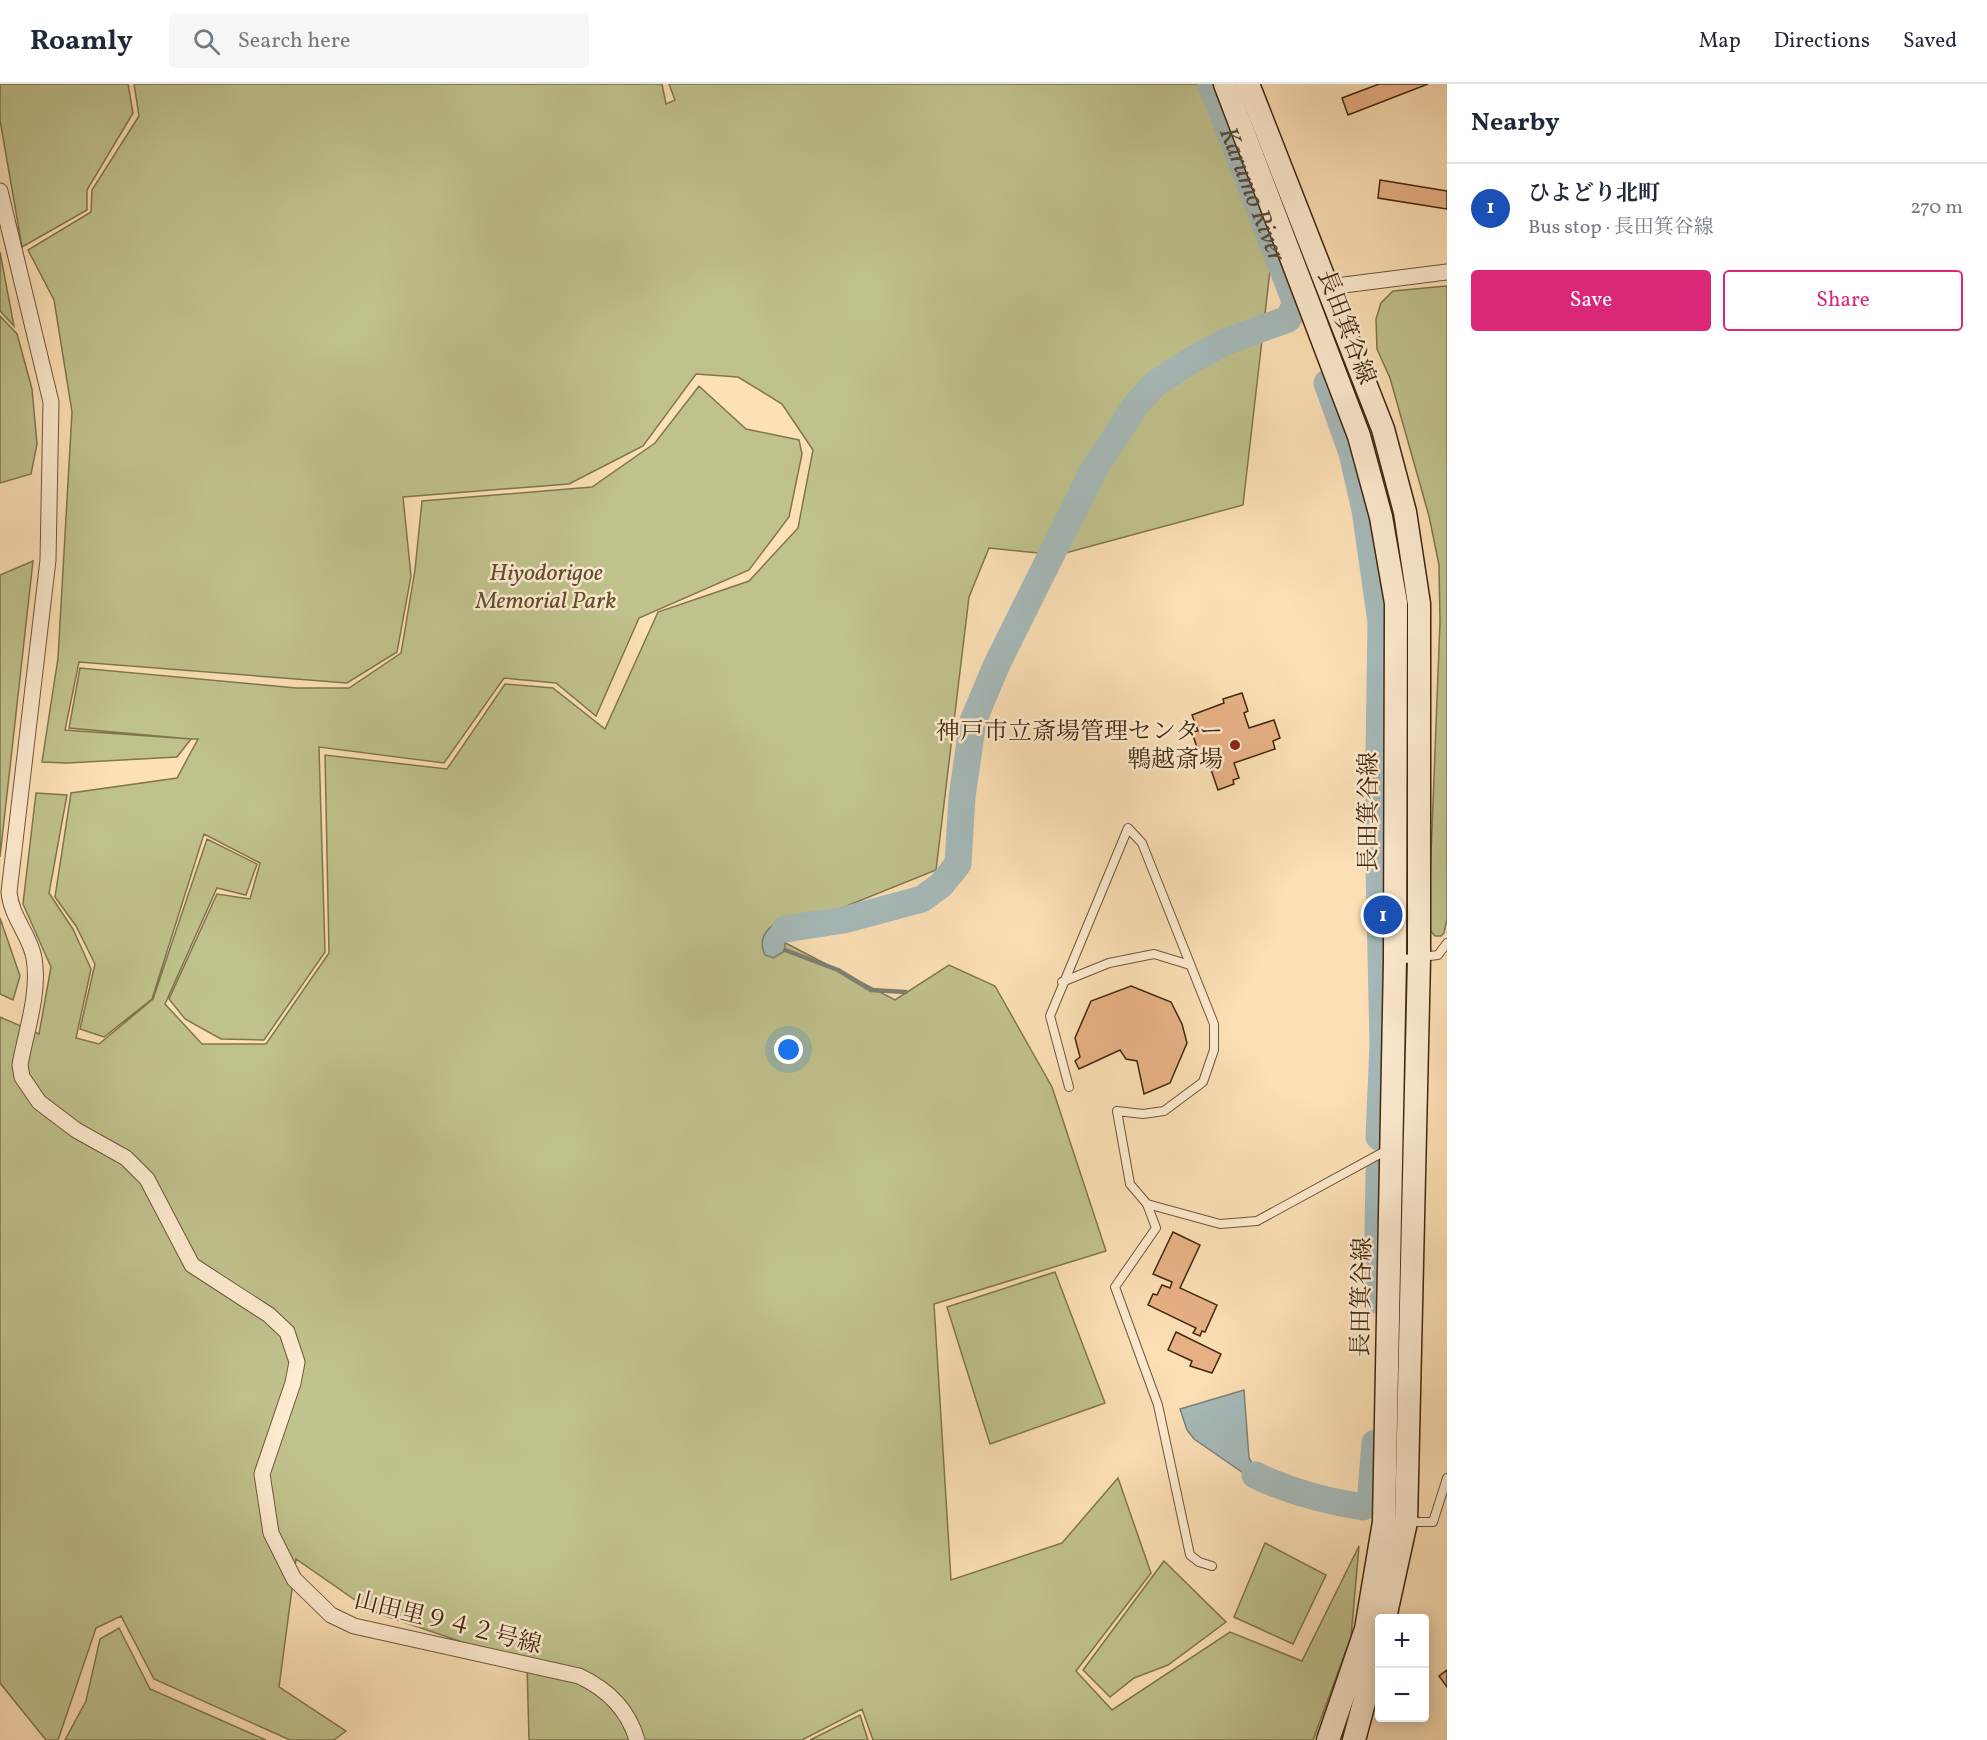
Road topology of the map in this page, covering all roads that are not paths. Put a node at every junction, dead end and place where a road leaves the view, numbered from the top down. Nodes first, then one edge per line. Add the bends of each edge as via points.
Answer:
1 (1234, 85) edge
2 (0, 191) edge
3 (1447, 272) edge
4 (1328, 287) junction
5 (1447, 943) edge
6 (1419, 959) junction
7 (1395, 960) junction
8 (1190, 965) junction
9 (1062, 982) junction
10 (1069, 1087) dead end
11 (1391, 1148) junction
12 (1147, 1204) junction
13 (1447, 1478) edge
14 (1406, 1522) junction
15 (1212, 1566) dead end
16 (1386, 1614) edge
17 (1375, 1662) edge
18 (637, 1740) edge
19 (1328, 1740) edge
20 (1354, 1740) edge

1 - 4 street, 長田箕谷線
1 - 7 street, 長田箕谷線 via 1359,436 1381,517 1396,603
2 - 18 street, 山田里９４２号線 via 51,402 48,560 9,892 17,922 34,957 34,997 20,1065 22,1077 39,1102 76,1130 126,1158 147,1179 192,1265 287,1332 297,1362 262,1474 271,1533 294,1580 331,1615 354,1626 579,1676 598,1684 621,1706
3 - 4 street
4 - 6 street, 長田箕谷線 via 1383,429 1405,512 1419,604
5 - 6 lane via 1438,955
6 - 7 lane
6 - 14 street, 長田箕谷線
7 - 11 street, 長田箕谷線
8 - 9 lane via 1154,954 1109,963
8 - 9 lane via 1142,843 1128,828
8 - 12 lane via 1214,1024 1214,1050 1203,1082 1164,1111 1117,1111 1130,1184
9 - 10 lane via 1050,1016
11 - 12 lane via 1257,1221 1220,1224
11 - 19 street, 長田箕谷線 via 1384,1522 1366,1629
12 - 15 lane via 1156,1228 1115,1287 1158,1405 1190,1555
13 - 14 lane via 1433,1522
14 - 16 street, 長田箕谷線
17 - 20 street

